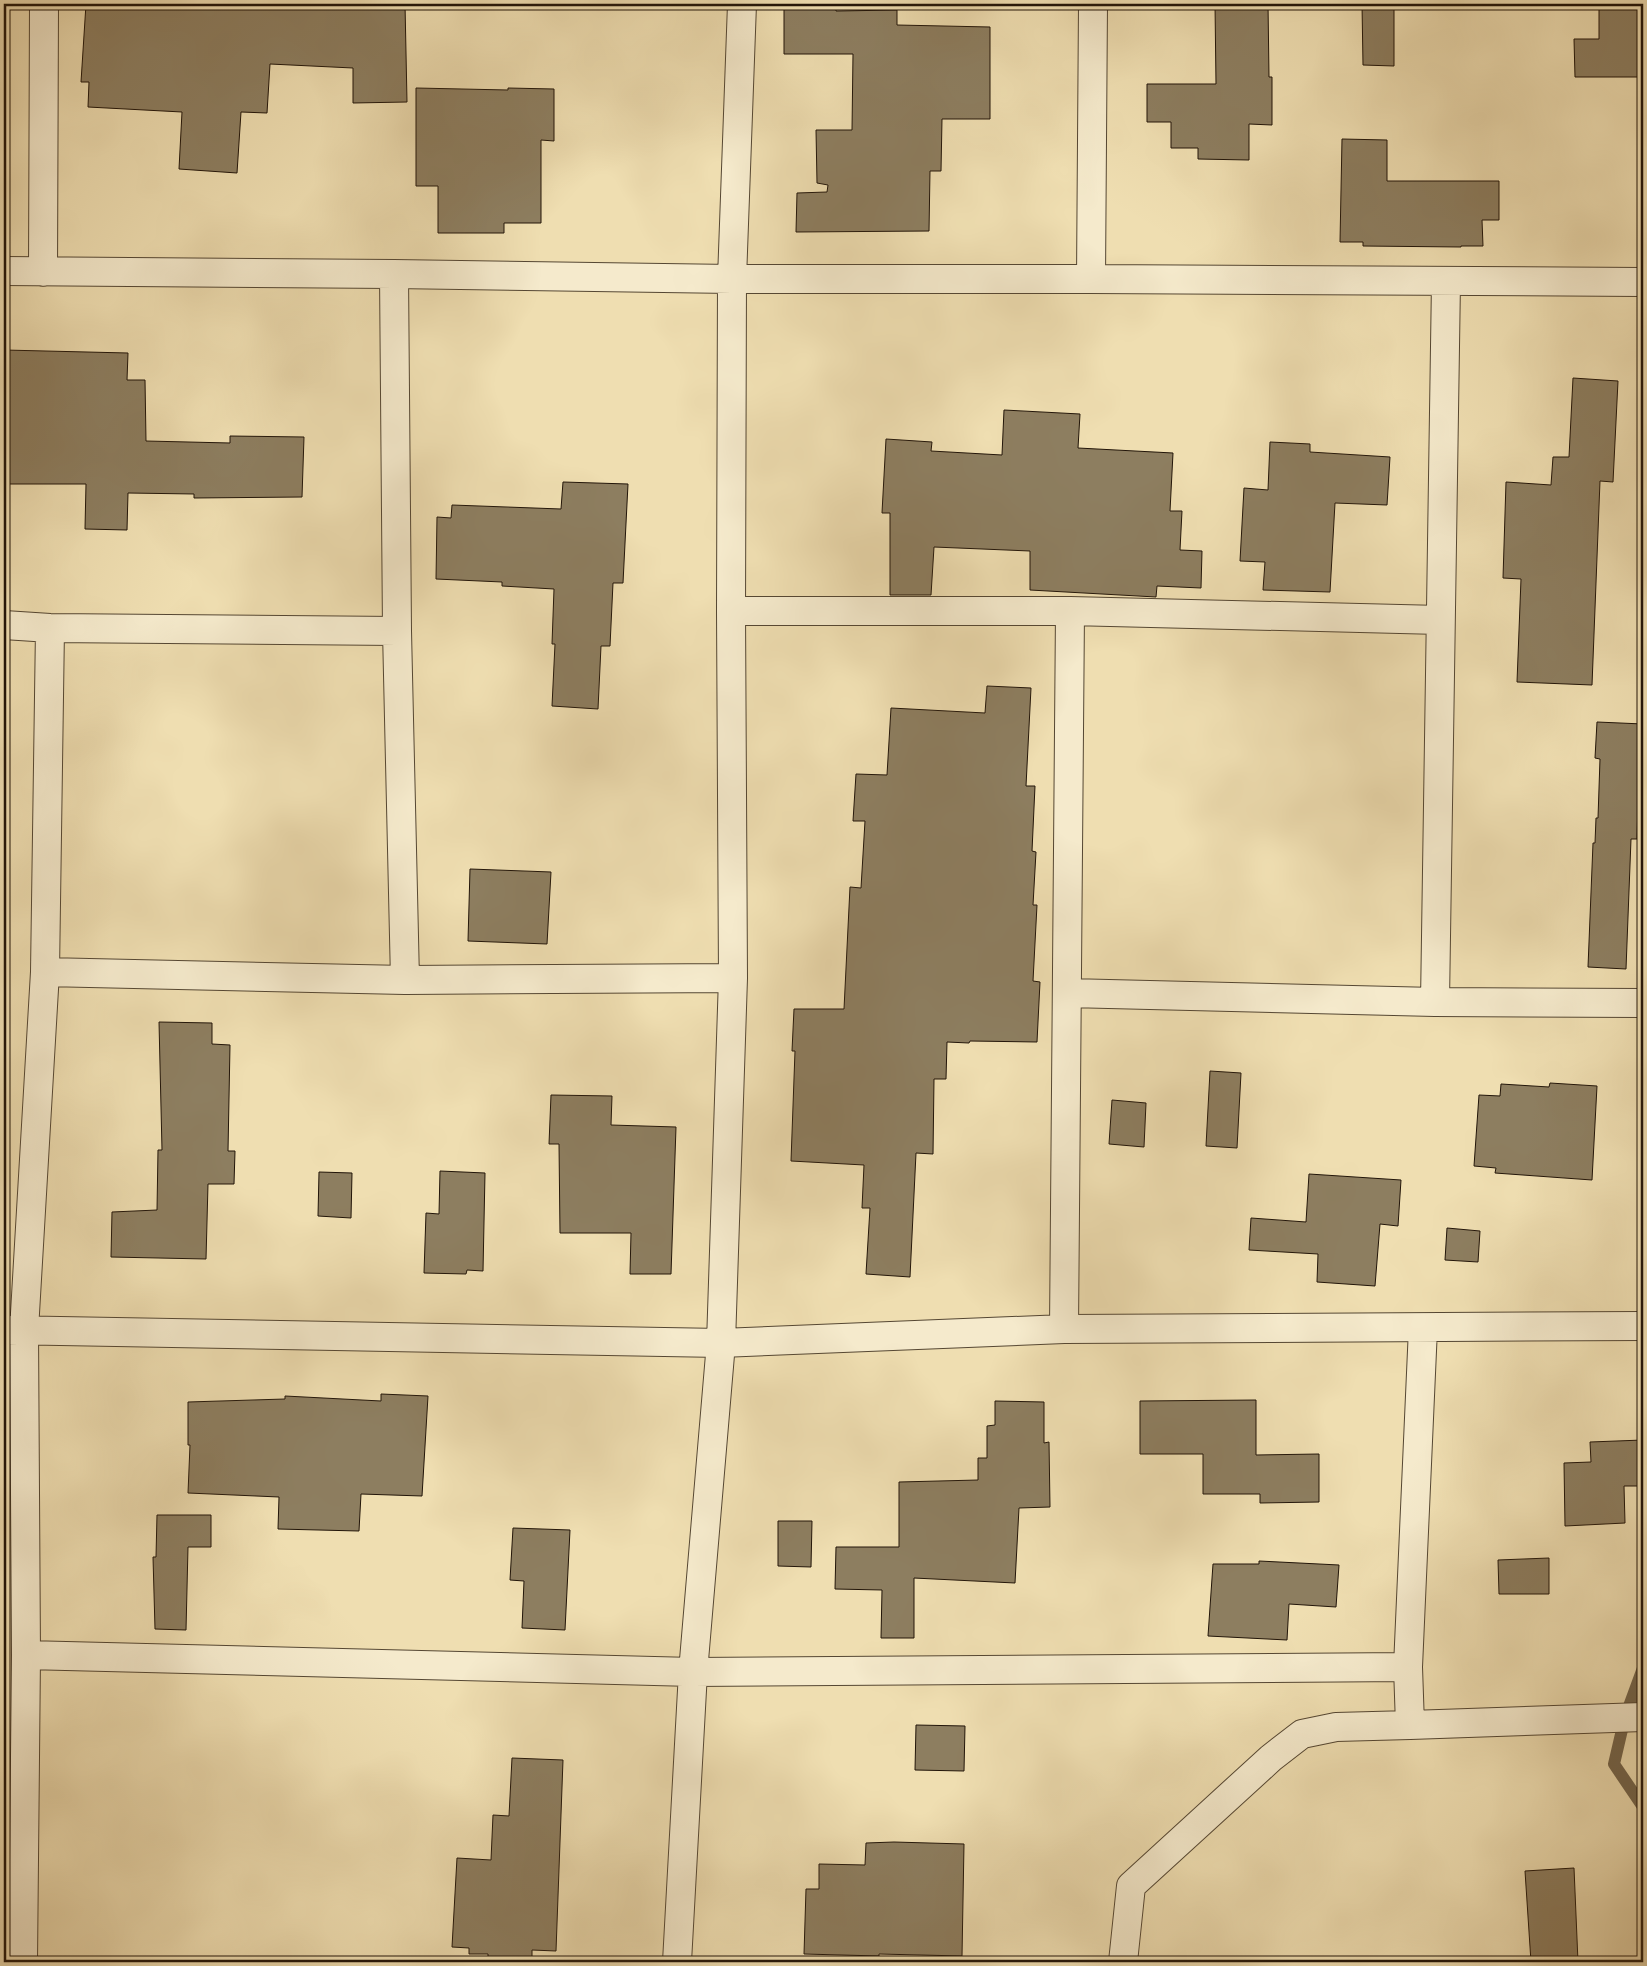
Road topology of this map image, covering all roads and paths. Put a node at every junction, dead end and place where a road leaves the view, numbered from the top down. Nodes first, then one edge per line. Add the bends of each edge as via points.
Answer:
1 (44, 4) edge
2 (742, 4) edge
3 (1094, 4) edge
4 (4, 272) edge
5 (43, 272) junction
6 (394, 274) junction
7 (732, 279) junction
8 (1091, 279) junction
9 (1446, 281) junction
10 (1643, 282) edge
11 (731, 611) junction
12 (1070, 611) junction
13 (1440, 620) junction
14 (4, 625) edge
15 (50, 628) junction
16 (397, 632) junction
17 (45, 972) junction
18 (733, 978) junction
19 (405, 980) junction
20 (1068, 993) junction
21 (1434, 1002) junction
22 (1643, 1003) edge
23 (1643, 1326) edge
24 (1423, 1328) junction
25 (14, 1330) edge
26 (1064, 1330) junction
27 (720, 1343) junction
28 (26, 1655) junction
29 (1408, 1668) junction
30 (693, 1672) junction
31 (1643, 1717) edge
32 (1410, 1725) junction
33 (23, 1962) edge
34 (677, 1962) edge
35 (1123, 1962) edge

1 - 5 street
2 - 7 street
3 - 8 street
4 - 5 street
5 - 6 street
6 - 7 street
6 - 16 street
7 - 8 street
7 - 11 street
8 - 9 street
9 - 10 street
9 - 13 street
11 - 12 street
11 - 18 street
12 - 13 street
12 - 20 street
13 - 21 street
14 - 15 street
15 - 16 street
15 - 17 street
16 - 19 street
17 - 19 street
17 - 25 street
18 - 19 street
18 - 27 street
20 - 21 street
20 - 26 street
21 - 22 street
23 - 24 street
24 - 26 street
24 - 29 street
25 - 27 street
25 - 28 street
26 - 27 street
27 - 30 street
28 - 30 street
28 - 33 street
29 - 30 street
29 - 32 street
30 - 34 street
31 - 32 street
32 - 35 street via 1336,1727 1302,1734 1271,1758 1131,1886

